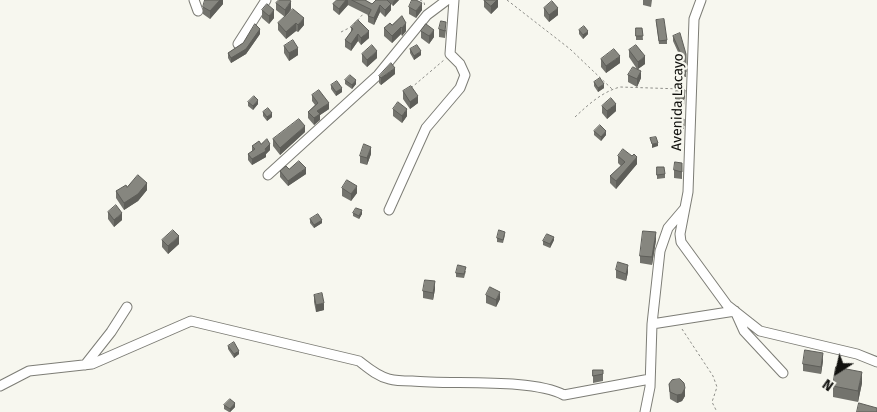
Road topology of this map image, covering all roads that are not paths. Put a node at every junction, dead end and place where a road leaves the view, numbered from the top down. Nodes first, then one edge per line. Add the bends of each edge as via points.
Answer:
1 (194, 0) edge
2 (266, 0) edge
3 (447, 0) edge
4 (454, 0) edge
5 (701, 0) edge
6 (198, 12) dead end
7 (238, 44) edge
8 (268, 175) dead end
9 (687, 206) junction
10 (389, 210) dead end
11 (127, 307) dead end
12 (735, 311) junction
13 (652, 324) junction
14 (876, 362) edge
15 (85, 365) junction
16 (783, 373) dead end
17 (650, 379) junction
18 (0, 386) edge
19 (645, 412) edge

1 - 6 street
2 - 7 street
3 - 8 street via 427,15 378,75
4 - 10 street via 450,54 466,75 460,88 426,128
5 - 9 street, Avenida Lacayo via 694,19
9 - 12 street, Avenida Lacayo via 681,242 727,305
9 - 13 street via 668,228 660,251
11 - 15 street
12 - 13 street
12 - 14 street via 760,331 858,354
12 - 16 street via 744,331
13 - 17 street
15 - 17 street via 191,321 359,361 375,374 388,379 439,384 532,386 553,389 564,395
15 - 18 street via 29,371
17 - 19 street

